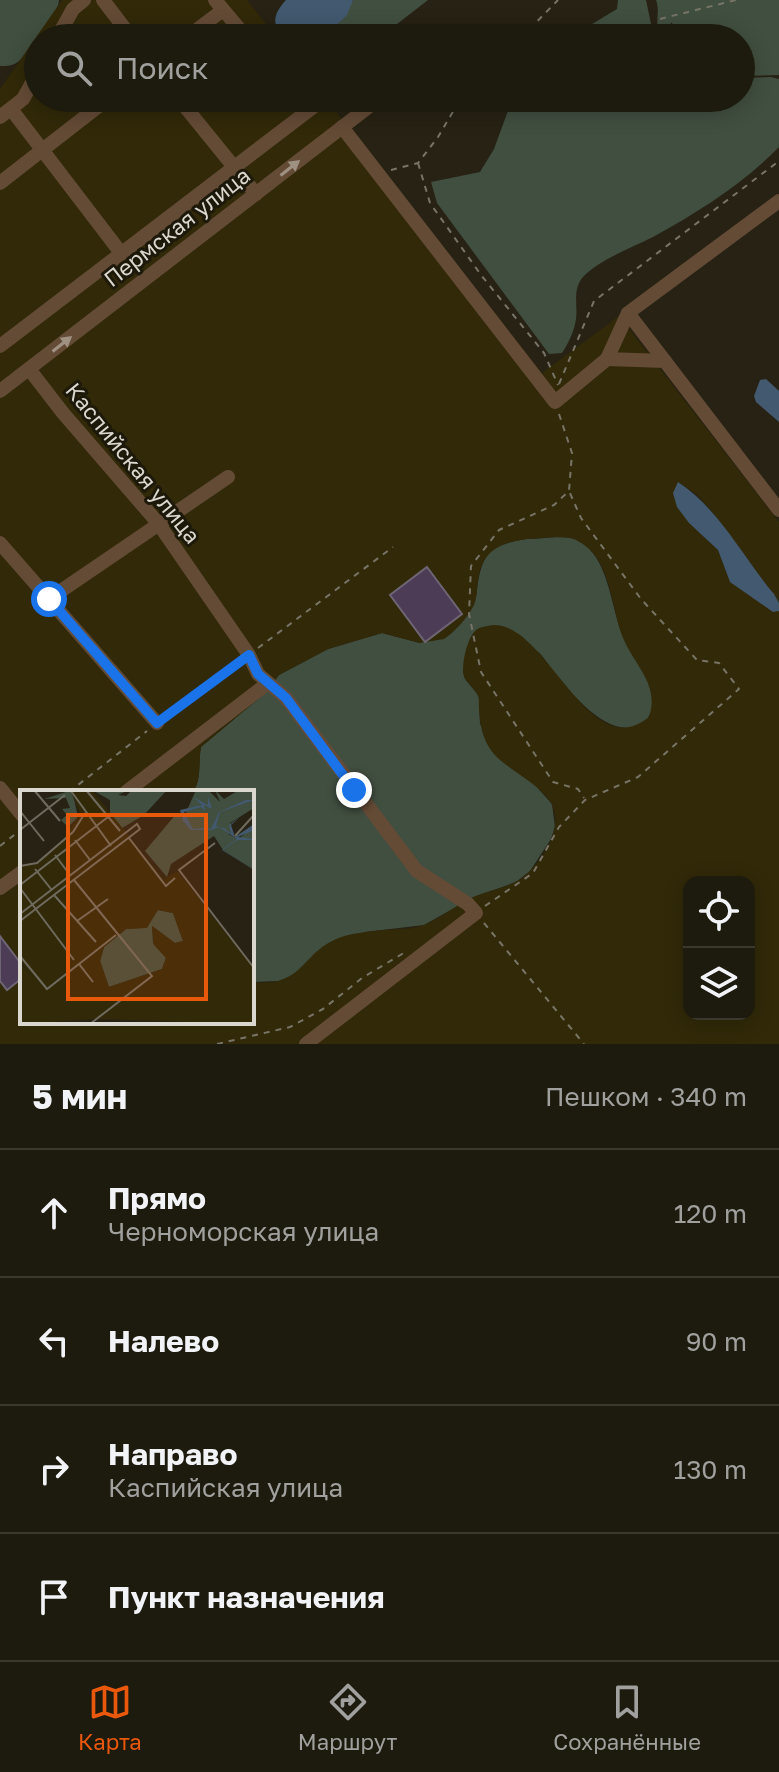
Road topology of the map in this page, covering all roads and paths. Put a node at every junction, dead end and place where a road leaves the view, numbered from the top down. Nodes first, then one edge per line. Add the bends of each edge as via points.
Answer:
1 (84, 0) edge
2 (103, 0) edge
3 (558, 0) edge
4 (736, 0) edge
5 (219, 5) edge
6 (660, 19) dead end
7 (65, 24) edge
8 (121, 24) edge
9 (200, 24) edge
10 (235, 24) edge
11 (535, 24) edge
12 (24, 97) edge
13 (91, 112) edge
14 (189, 112) edge
15 (307, 112) edge
16 (362, 112) edge
17 (453, 112) edge
18 (5, 113) edge
19 (342, 127) junction
20 (42, 150) junction
21 (779, 161) edge
22 (418, 163) junction
23 (234, 167) junction
24 (377, 173) junction
25 (0, 183) edge
26 (256, 194) junction
27 (779, 201) edge
28 (121, 253) junction
29 (628, 313) junction
30 (0, 325) edge
31 (5, 342) edge
32 (607, 359) junction
33 (665, 361) junction
34 (29, 369) junction
35 (0, 391) edge
36 (555, 402) junction
37 (228, 477) dead end
38 (569, 491) junction
39 (779, 510) edge
40 (158, 523) junction
41 (0, 543) edge
42 (393, 547) dead end
43 (49, 599) junction
44 (249, 655) junction
45 (268, 683) junction
46 (157, 723) junction
47 (0, 788) edge
48 (72, 790) edge
49 (129, 790) edge
50 (585, 800) junction
51 (20, 813) edge
52 (20, 831) edge
53 (0, 846) edge
54 (20, 873) edge
55 (0, 888) edge
56 (476, 913) junction
57 (417, 945) dead end
58 (217, 1044) edge
59 (306, 1044) edge
60 (584, 1044) edge

1 - 7 street
2 - 8 street
3 - 11 path
4 - 6 path
5 - 9 street
5 - 10 street
12 - 18 street
13 - 20 street
14 - 23 street
15 - 23 street
16 - 19 street, Пермская улица
17 - 22 path
18 - 20 street
19 - 24 street
26 -> 19 street, Пермская улица
20 - 25 street
20 - 28 street
21 - 22 path via 594,301 558,386 544,353 430,203
22 - 24 path
23 - 26 street
23 - 28 street
24 - 36 street
34 -> 26 street, Пермская улица
27 - 29 street
28 - 31 street
29 - 32 street
29 - 33 street
30 - 31 street
32 - 33 street
32 - 36 street
33 - 39 street
34 - 35 street, Пермская улица
34 - 40 street, Каспийская улица
36 - 38 path via 572,453
37 - 40 street
38 - 50 path via 554,505 499,530 471,566 469,614 481,672 553,782 578,789
38 - 50 path via 581,518 641,599 697,660 719,663 739,689 638,777
40 - 43 street
40 - 44 street, Каспийская улица
41 - 43 street
42 - 44 path
43 - 46 street
44 - 45 street, Каспийская улица
44 - 46 path
45 - 49 street
45 - 56 street, Каспийская улица via 286,698 417,871
46 - 48 path
47 - 51 street
50 - 56 path via 559,827 533,873
52 - 53 path
54 - 55 street
56 - 59 street
56 - 60 path
57 - 58 path via 290,1027

